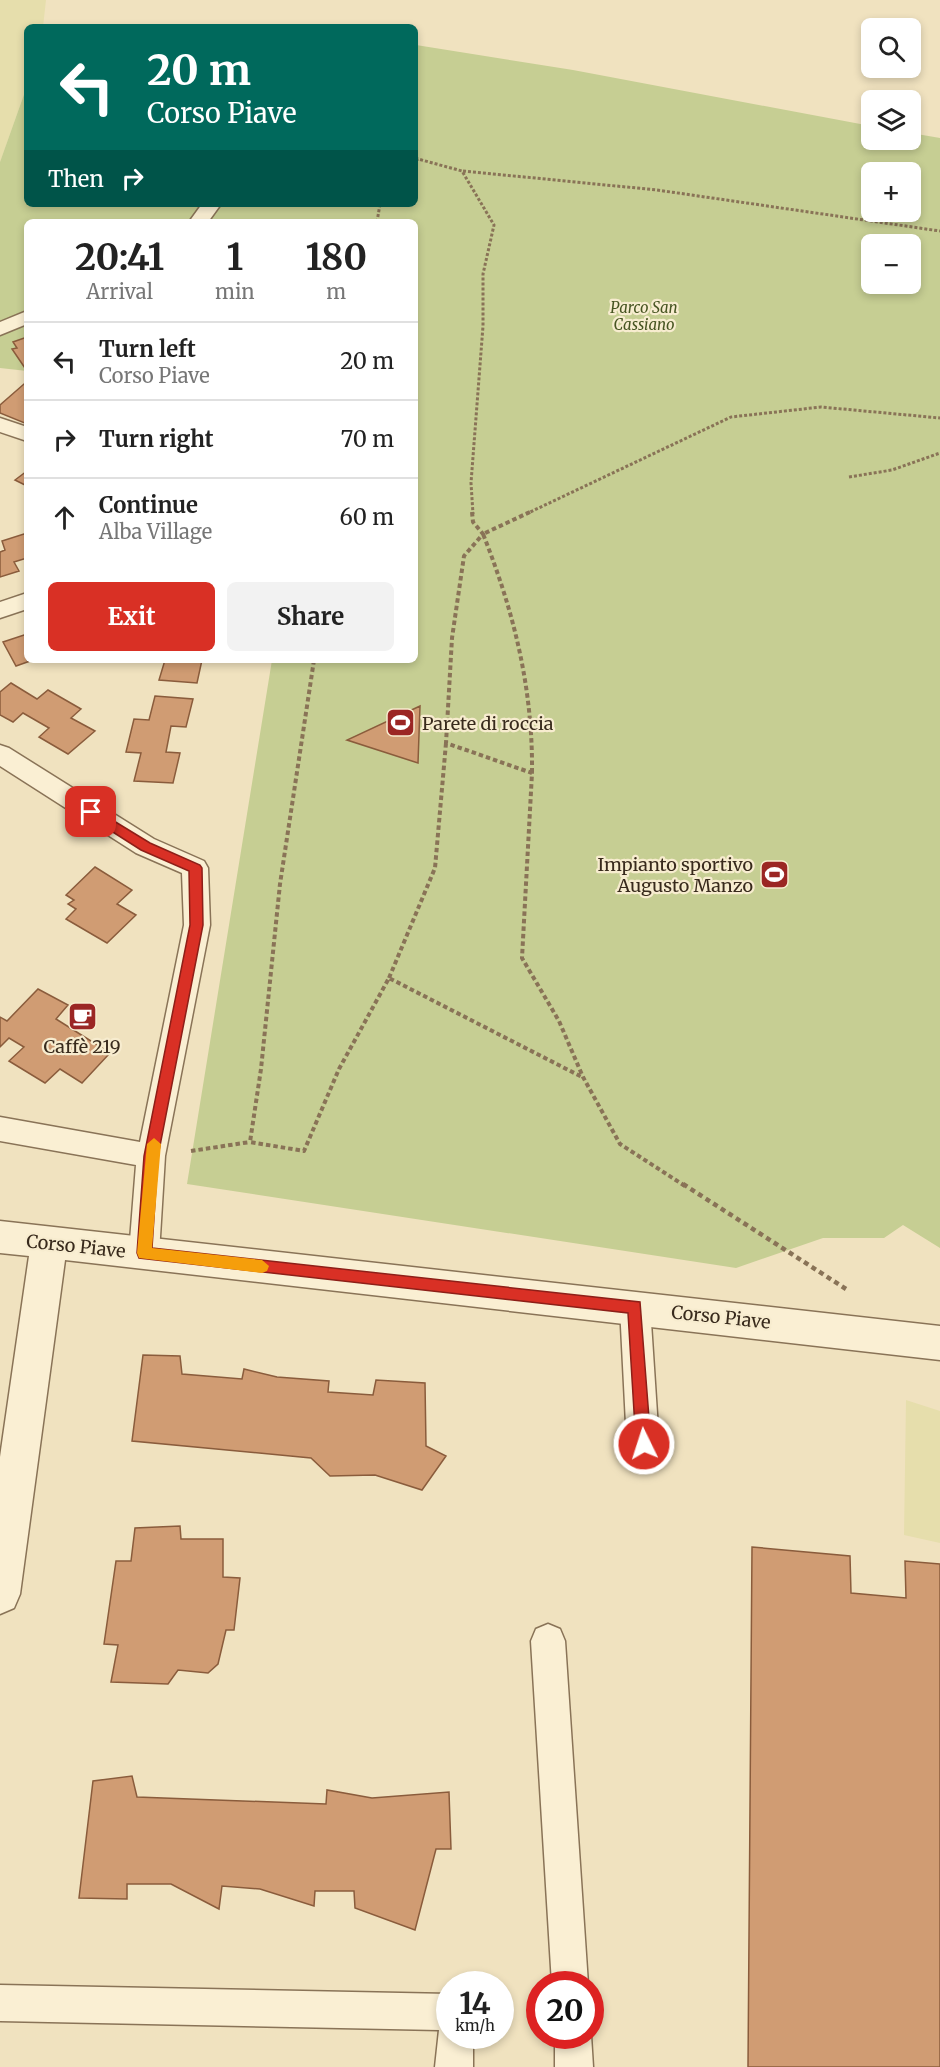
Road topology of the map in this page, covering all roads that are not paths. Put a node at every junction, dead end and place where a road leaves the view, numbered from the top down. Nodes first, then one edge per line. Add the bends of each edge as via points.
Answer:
1 (210, 207) edge
2 (200, 219) edge
3 (24, 318) edge
4 (0, 329) edge
5 (0, 425) edge
6 (24, 433) edge
7 (24, 602) edge
8 (0, 610) edge
9 (0, 754) edge
10 (0, 1130) edge
11 (151, 1156) junction
12 (0, 1237) edge
13 (49, 1243) junction
14 (144, 1253) junction
15 (635, 1307) junction
16 (940, 1343) edge
17 (644, 1444) dead end
18 (0, 1594) edge
19 (548, 1641) dead end
20 (569, 1971) edge
21 (0, 2003) edge
22 (436, 2012) edge
23 (455, 2049) edge
24 (573, 2049) edge
25 (454, 2067) edge
26 (574, 2067) edge

1 - 2 lane
3 - 4 lane
5 - 6 lane
7 - 8 lane
9 - 11 lane via 145,846 195,868 197,925
10 - 11 lane
11 - 14 lane
12 - 13 street, Corso Piave
13 - 14 street, Corso Piave
13 - 18 street
14 - 15 street, Corso Piave
15 - 16 street, Corso Piave
15 - 17 lane
19 - 20 lane
21 - 22 lane
23 - 25 lane
24 - 26 lane

